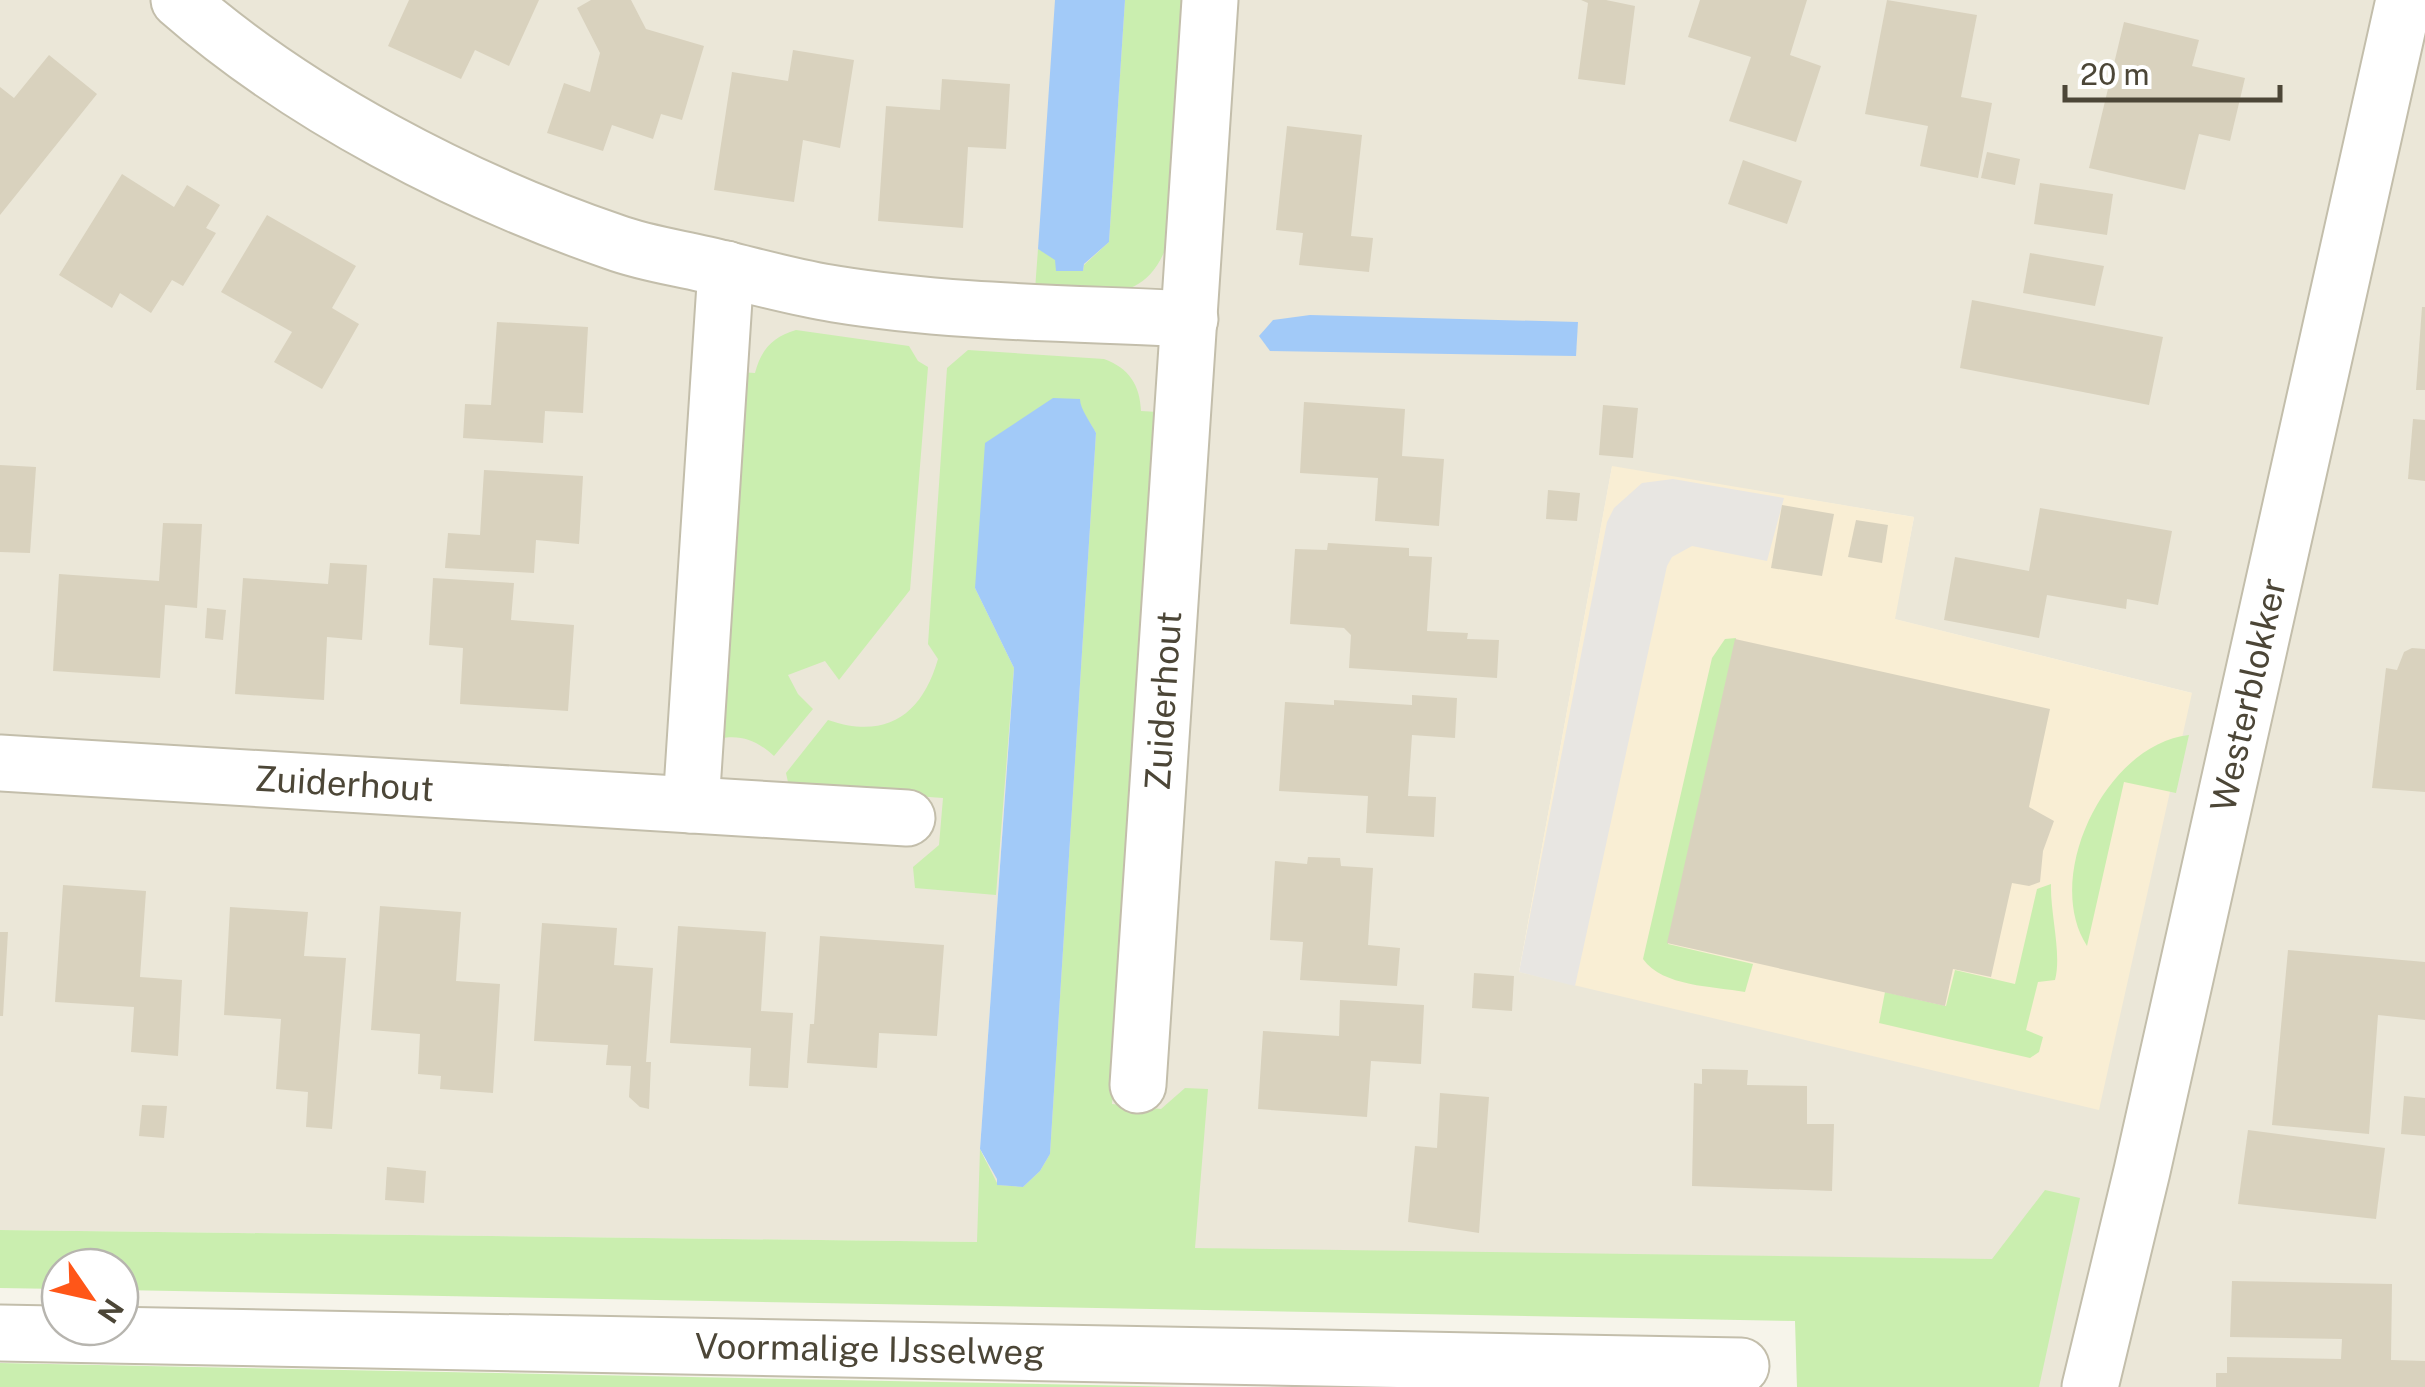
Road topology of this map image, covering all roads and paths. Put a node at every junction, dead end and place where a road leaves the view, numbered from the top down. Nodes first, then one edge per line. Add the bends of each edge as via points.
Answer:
1 (179, 0) edge
2 (1210, 0) edge
3 (2404, 0) edge
4 (726, 269) junction
5 (1190, 319) junction
6 (0, 763) edge
7 (691, 804) junction
8 (906, 818) dead end
9 (1138, 1085) dead end
10 (0, 1332) edge
11 (1742, 1366) dead end
12 (2090, 1387) edge

1 - 4 street via 324,104 440,171 616,243
2 - 5 street, Zuiderhout
3 - 12 street, Westerblokker
4 - 5 street via 788,286 945,307
4 - 7 street
5 - 9 street, Zuiderhout
6 - 7 street, Zuiderhout
7 - 8 street, Zuiderhout
10 - 11 street, Voormalige IJsselweg

